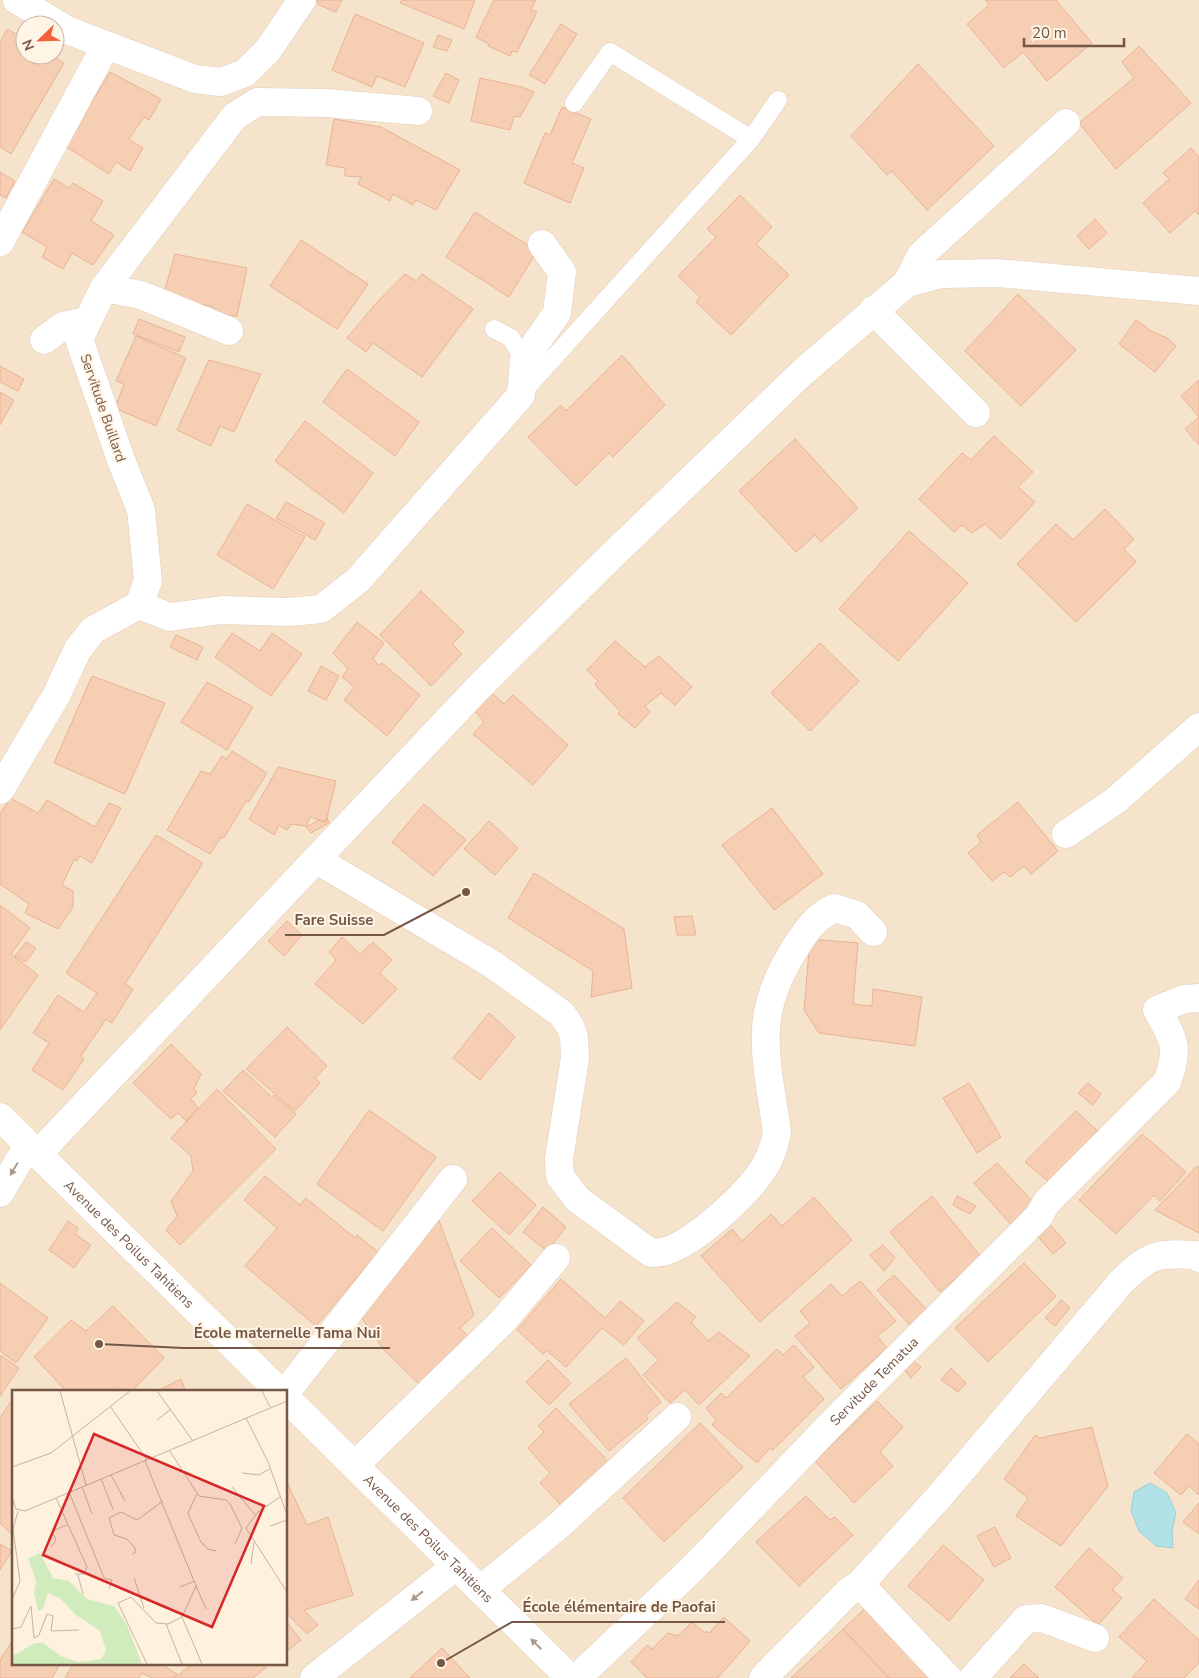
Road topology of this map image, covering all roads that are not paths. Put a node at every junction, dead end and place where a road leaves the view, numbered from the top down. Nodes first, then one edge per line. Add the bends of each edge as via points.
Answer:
1 (17, 0) edge
2 (302, 0) edge
3 (106, 45) junction
4 (778, 100) dead end
5 (574, 103) dead end
6 (418, 111) dead end
7 (1066, 123) dead end
8 (751, 139) junction
9 (0, 242) edge
10 (542, 244) dead end
11 (907, 283) junction
12 (104, 288) junction
13 (1199, 291) edge
14 (873, 310) junction
15 (88, 321) junction
16 (494, 329) dead end
17 (229, 332) dead end
18 (44, 340) dead end
19 (524, 360) junction
20 (521, 394) junction
21 (976, 413) dead end
22 (139, 605) junction
23 (1199, 727) edge
24 (0, 790) edge
25 (1066, 834) dead end
26 (317, 860) junction
27 (873, 932) dead end
28 (1199, 998) edge
29 (0, 1117) edge
30 (33, 1150) junction
31 (453, 1179) dead end
32 (0, 1192) edge
33 (556, 1258) dead end
34 (1199, 1258) edge
35 (278, 1390) edge
36 (288, 1390) edge
37 (288, 1400) edge
38 (677, 1417) dead end
39 (355, 1464) junction
40 (456, 1566) junction
41 (860, 1584) junction
42 (480, 1590) junction
43 (1095, 1638) dead end
44 (314, 1678) edge
45 (570, 1678) edge
46 (577, 1678) edge
47 (764, 1678) edge
48 (948, 1678) edge
49 (973, 1678) edge

1 - 3 street via 67,30
2 - 3 street via 268,50 245,73 221,82 195,79
3 - 9 street
4 - 8 lane
5 - 8 lane via 610,52
6 - 12 street, Servitude Buillard via 257,102 234,116
7 - 11 street via 921,255
8 - 20 lane
10 - 19 street via 562,272 557,313
11 - 13 street via 941,274 998,273
11 - 14 street
12 - 15 street, Servitude Buillard
12 - 17 street via 141,294
14 - 21 street
14 - 26 street via 594,573 477,689
15 - 18 street via 63,326
15 - 22 street, Servitude Buillard via 79,339 117,452 141,510 148,581
16 - 19 lane via 511,338
19 - 20 street
20 - 22 street via 358,580 321,609 289,612 222,610 170,617
22 - 24 street via 93,630 78,649 56,696
23 - 25 street via 1115,802
26 - 27 street via 492,964 562,1014 574,1037 575,1058 559,1159 560,1176 577,1199 651,1253 666,1251 687,1240 720,1216 762,1172 774,1148 777,1133 766,1030 773,992 806,931 822,914 835,908 857,915
26 - 30 street
28 - 46 street, Servitude Tematua via 1184,999 1157,1010 1174,1039 1174,1064 1167,1082 1046,1202 1039,1216 693,1568
29 - 30 street, Avenue des Poilus Tahitiens
30 -> 32 street
30 - 35 street, Avenue des Poilus Tahitiens
31 - 36 street
33 - 39 street via 503,1320
34 - 41 street via 1158,1254 1140,1264 1122,1281 939,1497
37 - 39 street, Avenue des Poilus Tahitiens
38 - 42 street via 556,1528
39 - 40 street, Avenue des Poilus Tahitiens
40 - 42 street, Avenue des Poilus Tahitiens
40 -> 44 street
41 - 47 street via 848,1592
41 - 48 street
45 -> 42 street, Avenue des Poilus Tahitiens
43 - 49 street via 1042,1618 1026,1619

